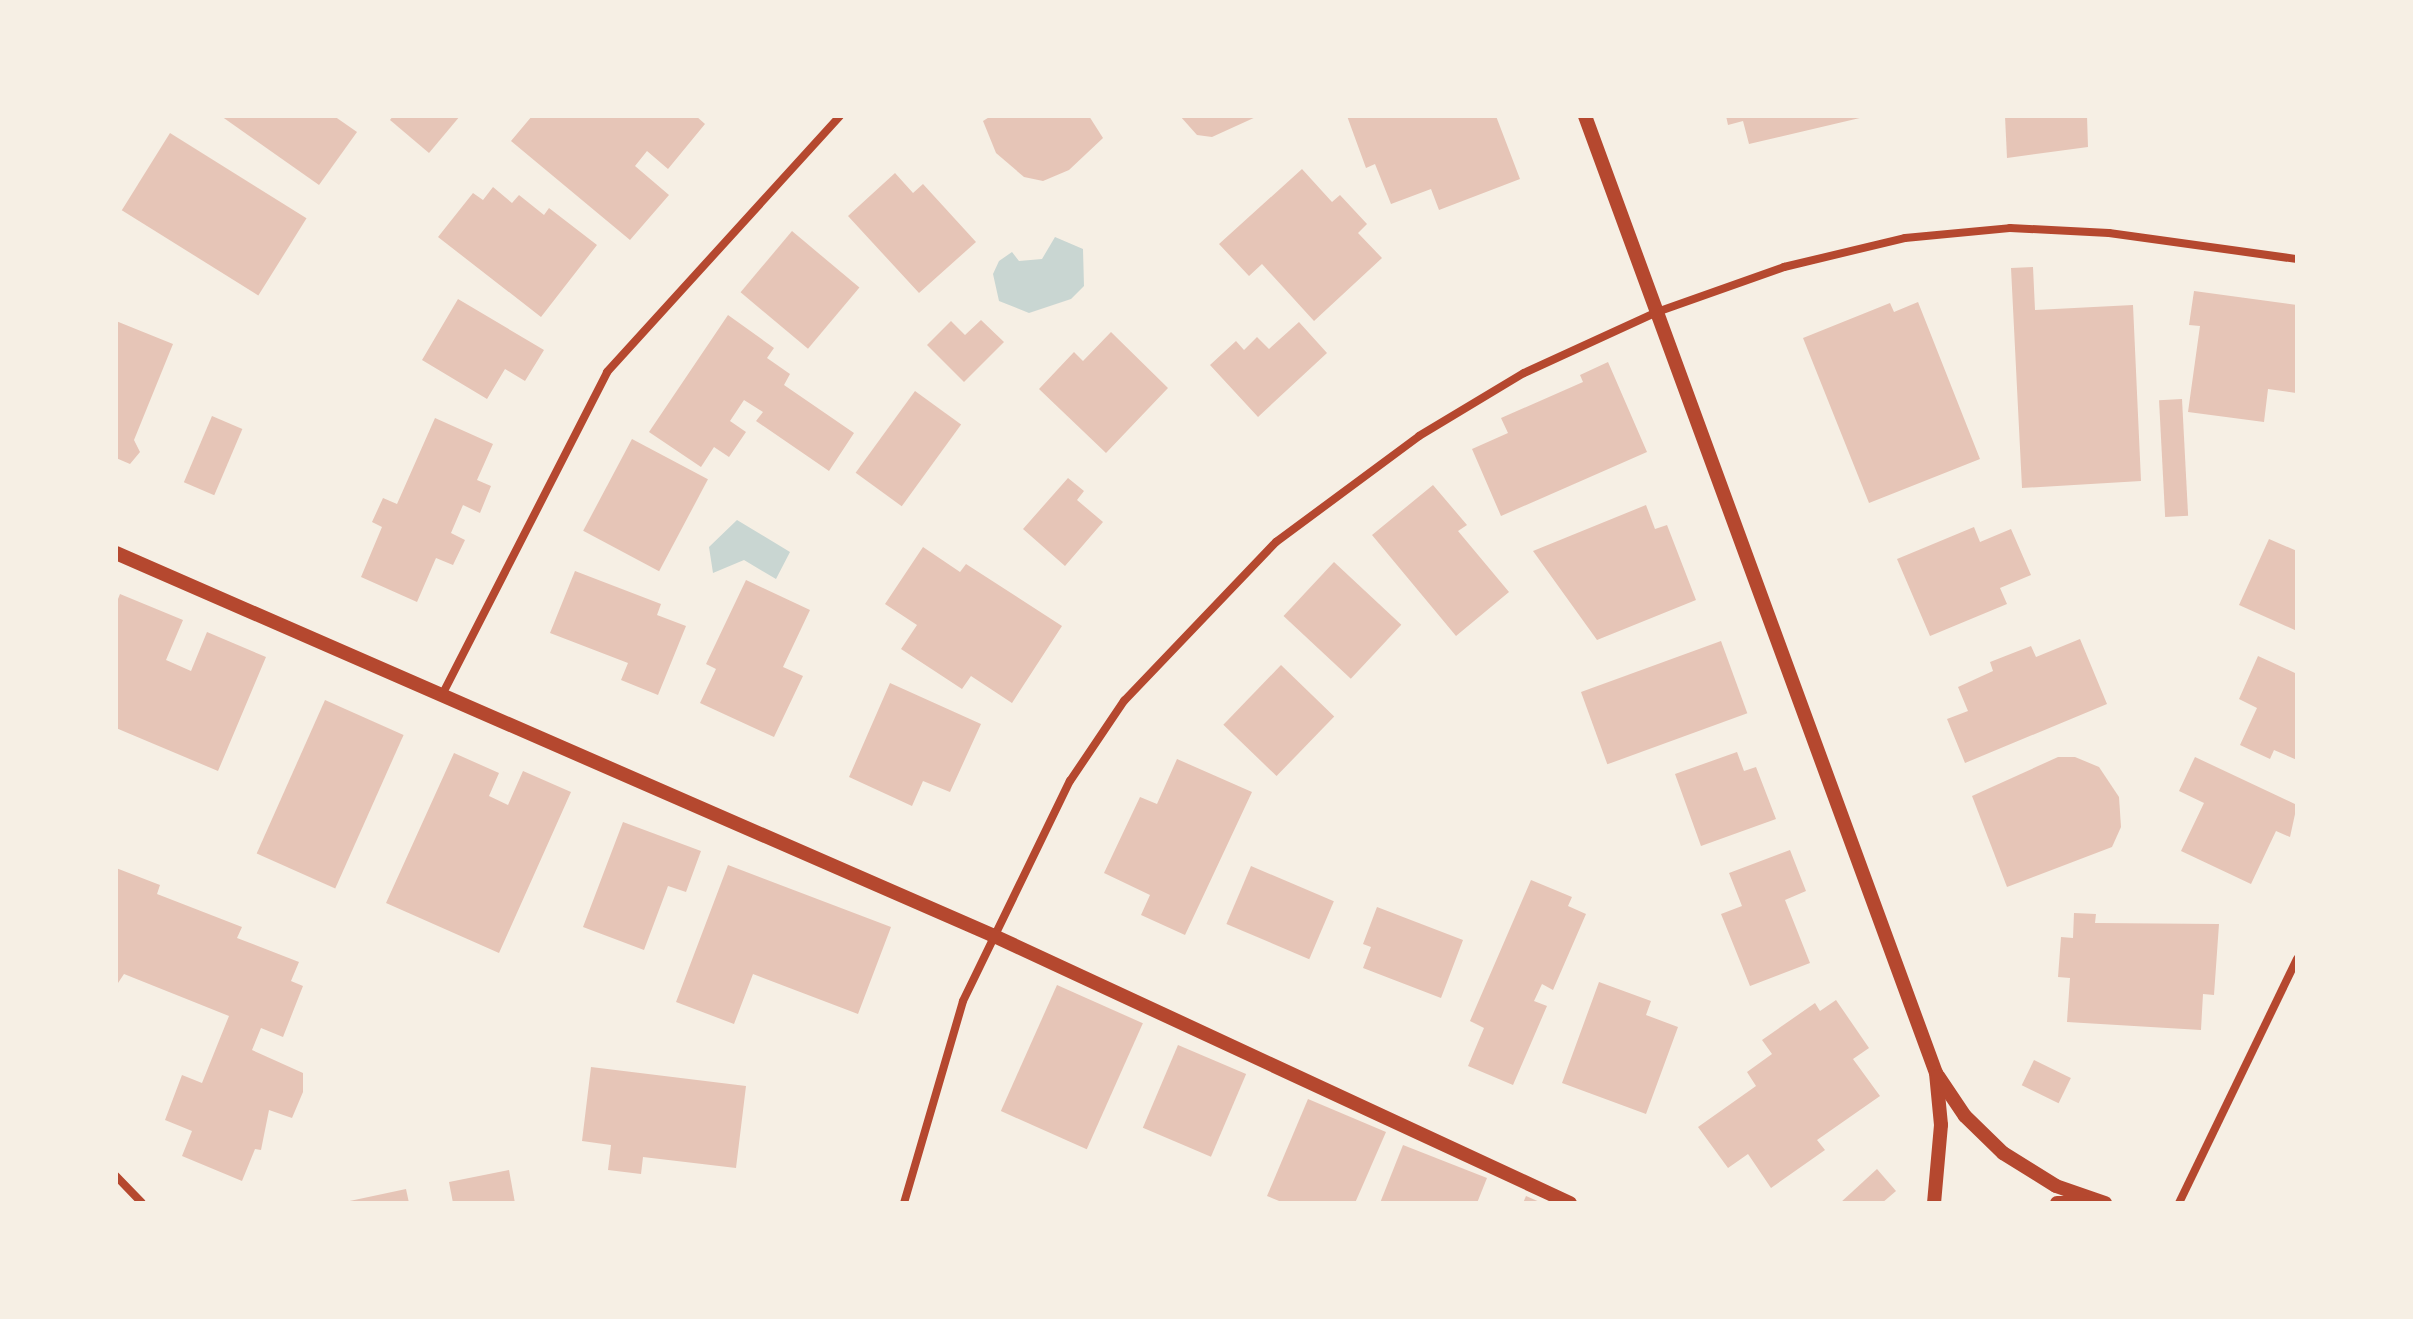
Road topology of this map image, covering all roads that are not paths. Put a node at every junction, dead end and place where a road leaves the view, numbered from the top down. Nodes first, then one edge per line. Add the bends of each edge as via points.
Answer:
1 (840, 116) edge
2 (1585, 116) edge
3 (2297, 259) edge
4 (1657, 312) junction
5 (116, 553) edge
6 (442, 695) junction
7 (992, 935) junction
8 (2297, 959) edge
9 (1936, 1073) junction
10 (116, 1176) edge
11 (142, 1203) edge
12 (904, 1203) edge
13 (1570, 1203) edge
14 (1934, 1203) edge
15 (2057, 1203) edge
16 (2084, 1203) edge
17 (2105, 1203) edge
18 (2179, 1203) edge

1 - 6 street via 607,372
2 - 4 street
3 - 4 street via 2223,245 2010,228 1905,238 1814,259
4 - 7 street via 1524,373 1419,436 1276,542 1124,701 1070,781
4 - 9 street
5 - 6 street
6 - 7 street
7 - 12 street via 937,1080
7 - 13 street
8 - 18 street
9 - 14 street via 1941,1125
9 - 17 street via 1965,1116 2003,1153 2056,1186
10 - 11 street via 138,1193
15 - 16 street

